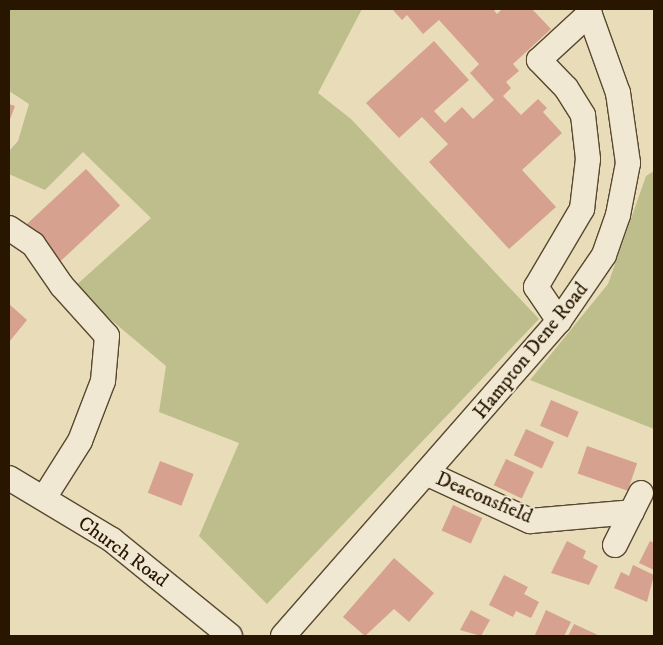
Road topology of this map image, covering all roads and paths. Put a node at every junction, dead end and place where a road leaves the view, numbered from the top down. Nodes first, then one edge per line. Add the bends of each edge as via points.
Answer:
1 (589, 11) edge
2 (9, 228) edge
3 (559, 321) junction
4 (426, 473) junction
5 (9, 478) edge
6 (44, 498) junction
7 (615, 545) dead end
8 (230, 636) edge
9 (284, 636) edge

1 - 3 street, Hampton Dene Road via 618,93 628,163 618,215 604,255
1 - 3 street via 539,60 566,88 583,115 588,159 582,209 536,287
2 - 6 street via 33,244 62,286 107,336 102,382 83,432
3 - 4 street, Hampton Dene Road
4 - 7 street, Deaconsfield via 530,521 637,502
4 - 9 street, Hampton Dene Road
5 - 6 street, Church Road
6 - 8 street, Church Road via 153,570

